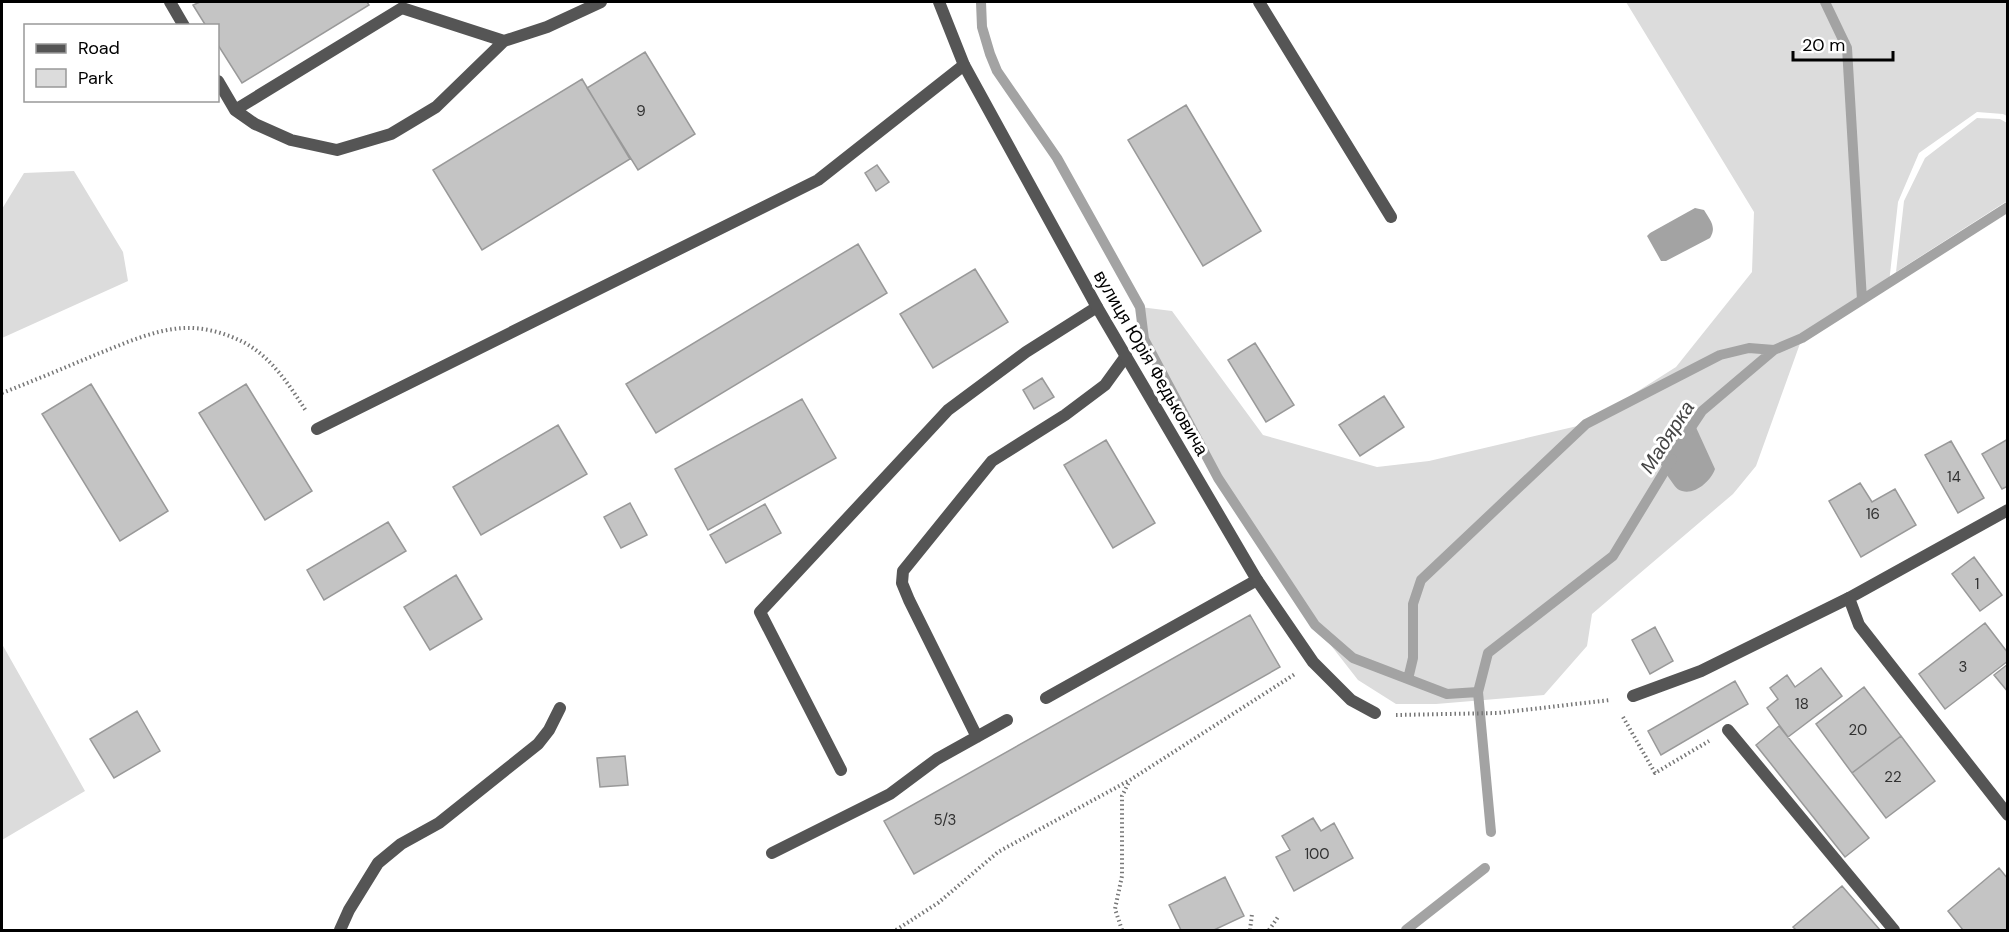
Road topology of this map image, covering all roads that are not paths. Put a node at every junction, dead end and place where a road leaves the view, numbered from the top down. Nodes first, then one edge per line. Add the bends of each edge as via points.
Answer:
1 (170, 2) edge
2 (601, 2) edge
3 (939, 2) edge
4 (1259, 2) edge
5 (400, 5) edge
6 (183, 24) edge
7 (504, 41) junction
8 (964, 65) junction
9 (219, 83) edge
10 (235, 110) junction
11 (1391, 217) dead end
12 (1097, 308) junction
13 (1126, 356) junction
14 (317, 429) road end
15 (2007, 510) edge
16 (1257, 580) junction
17 (1849, 598) junction
18 (1633, 696) road end
19 (1047, 698) dead end
20 (560, 708) dead end
21 (1375, 713) road end
22 (1007, 720) dead end
23 (1728, 730) road end
24 (977, 737) junction
25 (841, 770) dead end
26 (2007, 815) edge
27 (772, 854) dead end
28 (340, 930) edge
29 (1893, 930) edge

1 - 6 street
2 - 7 street via 547,27
3 - 8 street, вулиця Юрія Федьковича
4 - 11 street
5 - 7 street
5 - 10 street
7 - 10 street via 436,107 391,134 337,150 291,140
8 - 12 street, вулиця Юрія Федьковича
8 - 14 street via 818,180
9 - 10 street
12 - 13 street, вулиця Юрія Федьковича
12 - 25 street via 1026,352 948,411 760,612
13 - 16 street, вулиця Юрія Федьковича
13 - 24 street via 1105,385 992,461 903,571 902,584 909,600
15 - 17 street
16 - 19 street
16 - 21 street, вулиця Юрія Федьковича via 1313,662 1351,700
17 - 18 street via 1701,671
17 - 26 street via 1859,625
20 - 28 street via 538,744 439,823 401,844 378,863
22 - 24 street
23 - 29 street
24 - 27 street via 937,759 890,794

